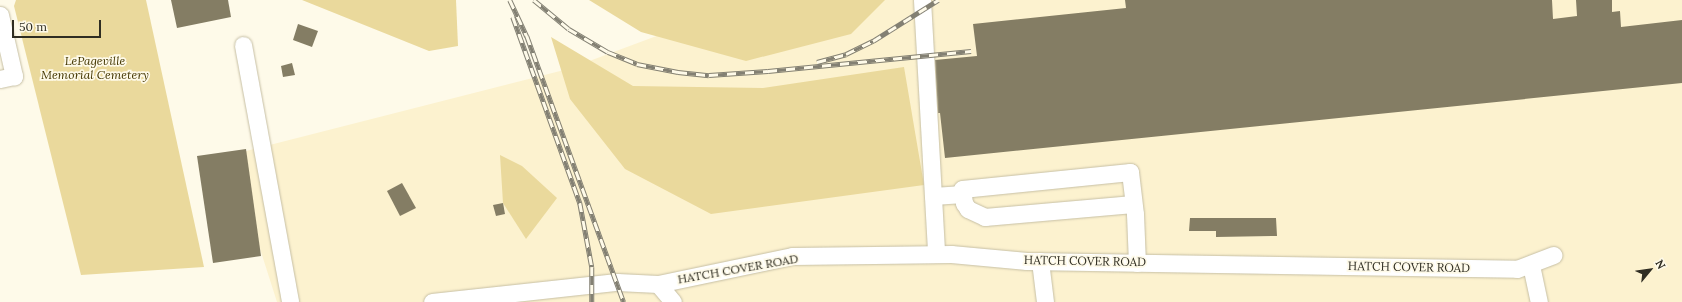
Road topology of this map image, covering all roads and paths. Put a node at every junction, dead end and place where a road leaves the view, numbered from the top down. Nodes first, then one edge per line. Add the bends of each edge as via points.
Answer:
1 (922, 0) edge
2 (0, 15) edge
3 (244, 45) dead end
4 (0, 79) edge
5 (963, 194) junction
6 (933, 196) junction
7 (1134, 204) junction
8 (936, 254) junction
9 (1553, 255) dead end
10 (1040, 261) junction
11 (1137, 263) junction
12 (1531, 265) junction
13 (658, 284) junction
14 (290, 302) edge
15 (432, 302) edge
16 (673, 302) edge
17 (1045, 302) edge
18 (1539, 302) edge

1 - 6 street
2 - 4 street via 14,76
3 - 14 street
5 - 6 street
5 - 7 street via 968,209 985,217
5 - 7 street via 962,189 1130,172
6 - 8 street
7 - 11 street
8 - 10 street, HATCH COVER ROAD
8 - 13 street, HATCH COVER ROAD via 792,256
9 - 12 street, HATCH COVER ROAD
10 - 11 street, HATCH COVER ROAD
10 - 17 street
11 - 12 street, HATCH COVER ROAD via 1517,269
12 - 18 street
13 - 15 street, HATCH COVER ROAD via 617,282
13 - 16 street

